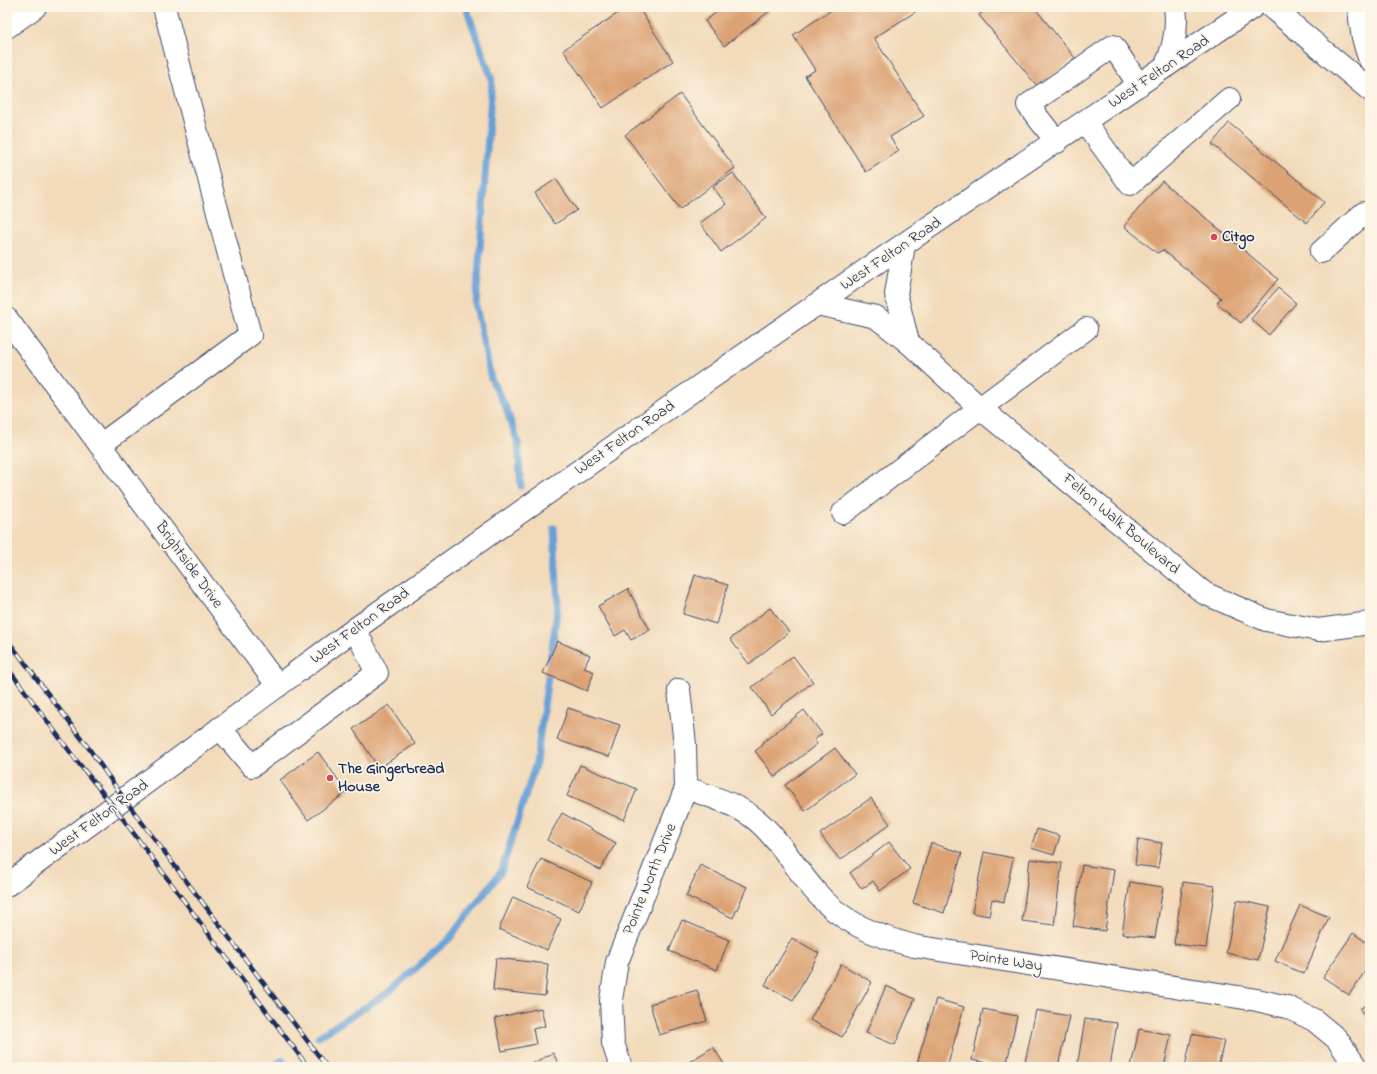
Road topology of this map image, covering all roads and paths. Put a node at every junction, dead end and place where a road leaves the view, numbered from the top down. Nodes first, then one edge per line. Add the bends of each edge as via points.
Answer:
1 (35, 7) edge
2 (164, 7) edge
3 (1175, 7) edge
4 (1253, 7) edge
5 (1271, 7) edge
6 (1359, 7) edge
7 (7, 27) edge
8 (1370, 60) edge
9 (1165, 67) junction
10 (1139, 85) junction
11 (1370, 90) edge
12 (1229, 99) dead end
13 (1085, 122) junction
14 (1057, 142) junction
15 (1370, 220) edge
16 (904, 245) junction
17 (1322, 252) dead end
18 (817, 304) junction
19 (7, 319) edge
20 (1086, 329) dead end
21 (908, 342) junction
22 (980, 408) junction
23 (100, 445) junction
24 (843, 513) dead end
25 (1370, 623) edge
26 (355, 629) junction
27 (278, 686) junction
28 (678, 690) dead end
29 (220, 728) junction
30 (686, 788) junction
31 (7, 885) edge
32 (620, 1067) edge
33 (1356, 1067) edge

1 - 7 street
2 - 23 street via 250,335
3 - 9 street via 1174,44
4 - 9 street, West Felton Road
5 - 11 street
6 - 8 street via 1360,22
9 - 10 street, West Felton Road
10 - 13 street, West Felton Road
10 - 14 street via 1113,46 1028,104
12 - 13 street via 1130,184
13 - 14 street, West Felton Road
14 - 16 street, West Felton Road
15 - 17 street via 1364,213
16 - 18 street, West Felton Road
16 - 21 street via 896,294
18 - 21 street, Felton Walk Boulevard via 876,317
18 - 26 street, West Felton Road
19 - 23 street, Brightside Drive
20 - 22 street
21 - 22 street, Felton Walk Boulevard
22 - 24 street
22 - 25 street, Felton Walk Boulevard via 1204,593 1266,620 1318,630
23 - 27 street, Brightside Drive
26 - 27 street, West Felton Road
26 - 29 street via 377,673 252,766
27 - 29 street, West Felton Road
28 - 30 street, Pointe North Drive via 685,744
29 - 31 street, West Felton Road
30 - 32 street, Pointe North Drive via 617,962 611,1000 613,1043
30 - 33 street, Pointe Way via 736,806 762,825 816,893 837,913 884,938 914,946 1257,1000 1287,1007 1314,1020 1337,1039

